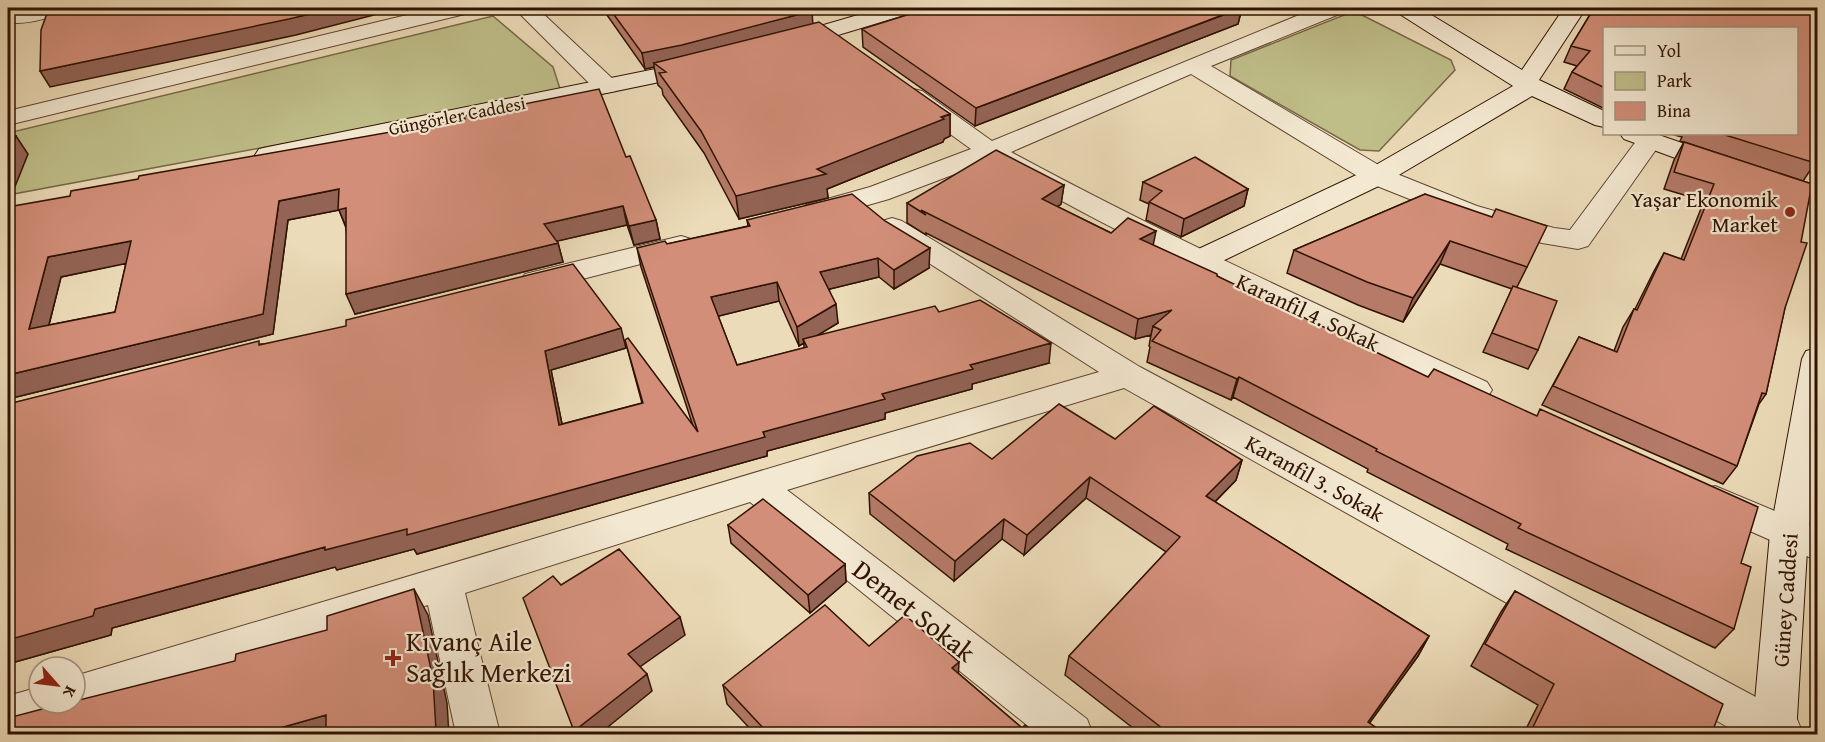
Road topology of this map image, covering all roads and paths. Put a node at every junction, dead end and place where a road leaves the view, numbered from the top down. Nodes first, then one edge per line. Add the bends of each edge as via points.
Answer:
1 (59, 8) edge
2 (461, 8) edge
3 (525, 8) edge
4 (903, 8) edge
5 (1334, 8) edge
6 (1406, 8) edge
7 (1575, 8) edge
8 (14, 20) edge
9 (827, 20) edge
10 (767, 48) edge
11 (853, 54) edge
12 (721, 61) edge
13 (1193, 65) junction
14 (892, 81) edge
15 (1528, 85) junction
16 (606, 86) junction
17 (8, 118) edge
18 (1603, 119) edge
19 (1641, 137) edge
20 (990, 151) junction
21 (241, 161) edge
22 (1377, 176) junction
23 (1818, 197) edge
24 (862, 200) junction
25 (792, 217) edge
26 (712, 237) edge
27 (1200, 261) junction
28 (515, 286) edge
29 (1818, 359) edge
30 (1128, 375) junction
31 (1496, 400) edge
32 (757, 486) junction
33 (1691, 489) edge
34 (1803, 540) edge
35 (443, 584) junction
36 (87, 692) edge
37 (27, 710) edge
38 (8, 716) edge
39 (1777, 733) edge
40 (478, 735) edge
41 (1071, 735) edge

1 - 8 street
2 - 17 street
3 - 16 street
4 - 9 street via 857,22
5 - 13 street
6 - 15 street
7 - 15 street
9 - 10 street
9 - 11 street
12 - 16 street, Güngörler Caddesi
13 - 20 street
13 - 22 street
14 - 20 street, Karanfil 4. Sokak
15 - 18 street
15 - 22 street
16 - 21 street, Güngörler Caddesi
19 - 22 street via 1578,240 1552,237 1467,212
19 - 23 street
20 - 24 street
20 - 27 street, Karanfil 4. Sokak
22 - 27 street
24 - 25 street
24 - 30 street, Karanfil 3. Sokak via 897,232
26 - 28 street
27 - 31 street, Karanfil 4. Sokak
29 - 34 street, Güney Caddesi
30 - 32 street
30 - 39 street, Karanfil 3. Sokak
32 - 35 street
32 - 41 street, Demet Sokak
33 - 34 street
34 - 39 street, Güney Caddesi
35 - 36 street
35 - 40 street
37 - 38 street

